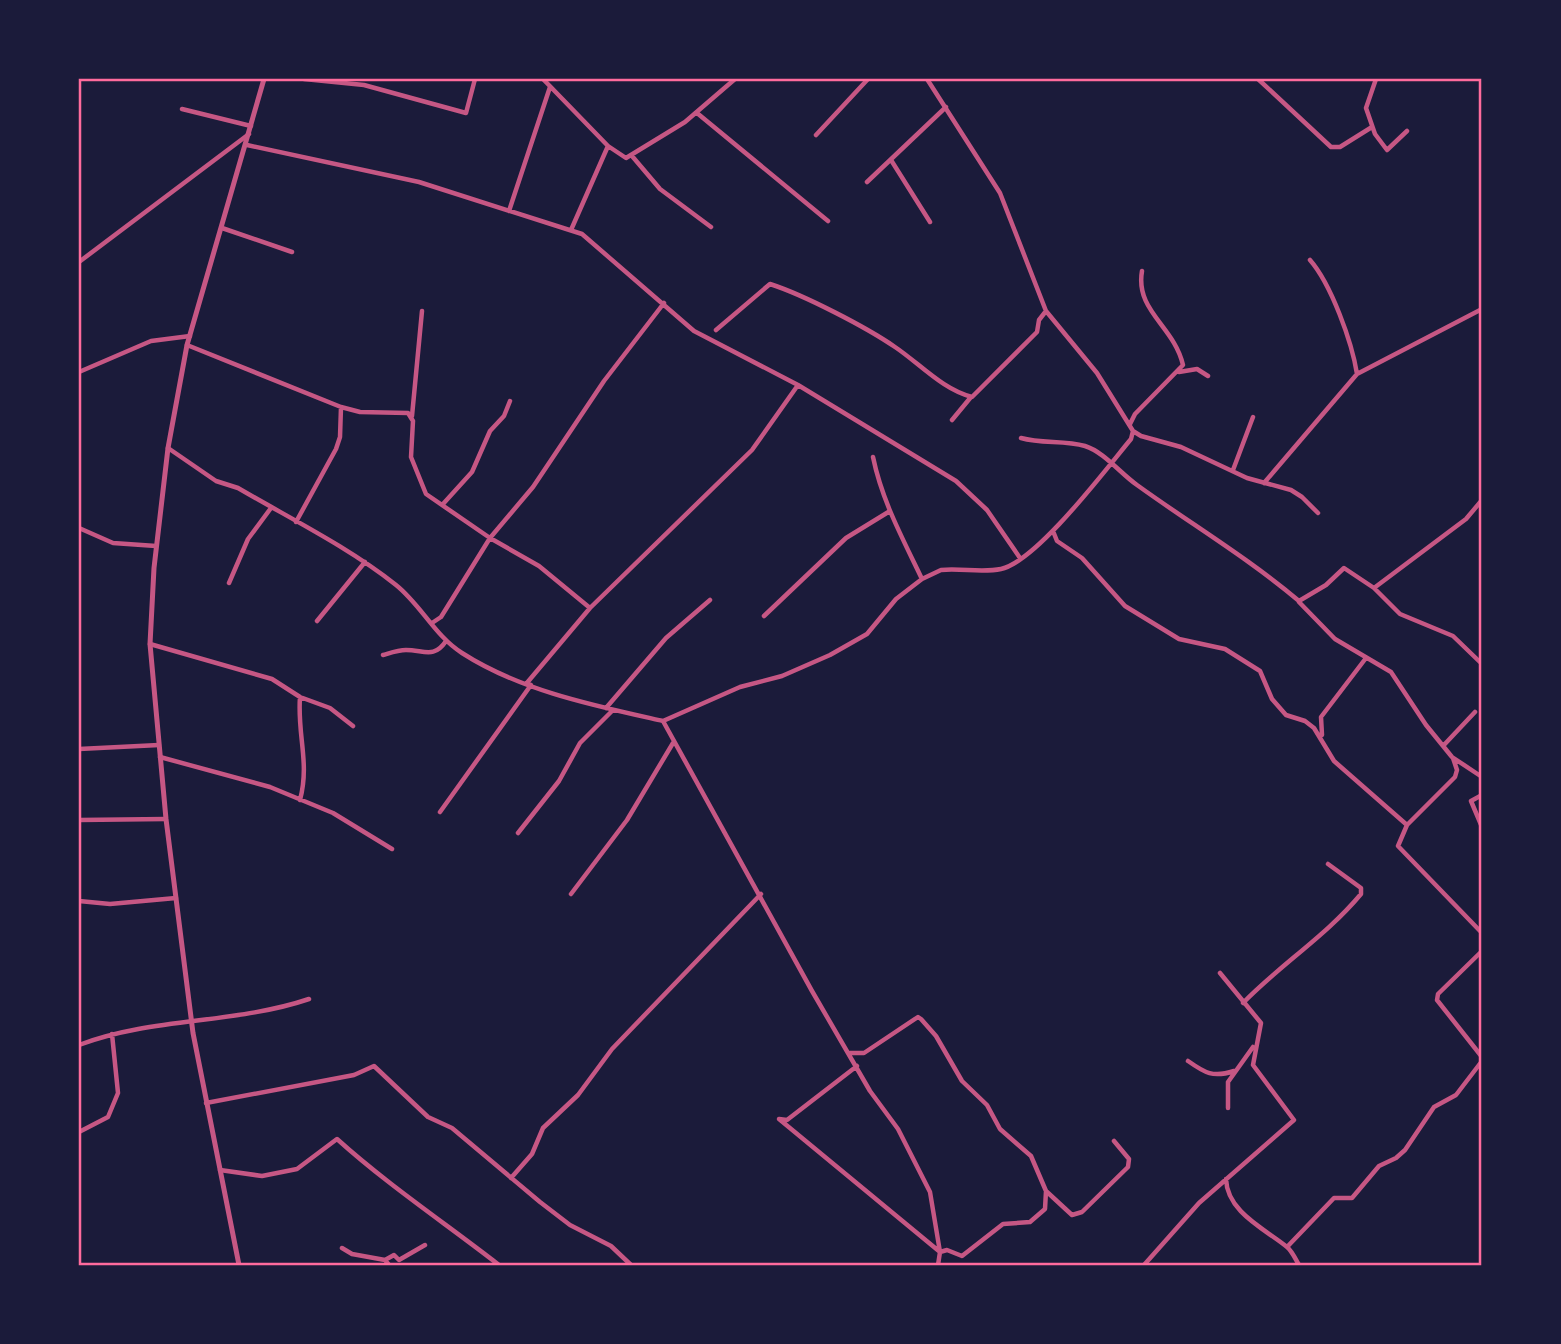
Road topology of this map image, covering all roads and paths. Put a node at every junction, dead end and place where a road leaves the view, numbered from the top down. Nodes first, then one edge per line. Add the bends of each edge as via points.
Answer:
1 (264, 79) edge
2 (304, 79) edge
3 (366, 79) edge
4 (475, 79) edge
5 (543, 79) edge
6 (735, 79) edge
7 (867, 79) edge
8 (927, 79) edge
9 (1258, 79) edge
10 (1376, 79) edge
11 (364, 85) junction
12 (550, 87) junction
13 (946, 107) junction
14 (182, 109) dead end
15 (697, 113) junction
16 (252, 126) junction
17 (1372, 127) junction
18 (1407, 131) dead end
19 (250, 134) junction
20 (816, 135) dead end
21 (247, 145) junction
22 (608, 146) junction
23 (632, 156) junction
24 (891, 160) junction
25 (867, 182) dead end
26 (509, 211) junction
27 (828, 221) dead end
28 (930, 222) dead end
29 (711, 227) dead end
30 (222, 228) junction
31 (570, 229) junction
32 (292, 253) dead end
33 (1310, 260) dead end
34 (79, 261) edge
35 (1142, 271) dead end
36 (664, 303) junction
37 (1482, 309) edge
38 (422, 312) dead end
39 (1046, 312) junction
40 (716, 330) dead end
41 (190, 335) junction
42 (187, 345) junction
43 (79, 372) edge
44 (1178, 372) junction
45 (1357, 374) junction
46 (1208, 376) dead end
47 (798, 385) junction
48 (972, 397) junction
49 (510, 401) dead end
50 (341, 407) junction
51 (412, 417) junction
52 (1253, 417) dead end
53 (952, 420) dead end
54 (1130, 425) junction
55 (1133, 431) junction
56 (1141, 436) junction
57 (1021, 438) dead end
58 (1131, 439) junction
59 (168, 447) junction
60 (873, 457) dead end
61 (1110, 465) junction
62 (1233, 470) junction
63 (1264, 483) junction
64 (1482, 500) edge
65 (443, 503) junction
66 (271, 508) junction
67 (890, 511) junction
68 (1318, 513) dead end
69 (296, 522) junction
70 (79, 528) edge
71 (1053, 531) junction
72 (490, 538) junction
73 (156, 546) junction
74 (1020, 558) junction
75 (365, 562) junction
76 (922, 579) junction
77 (229, 583) dead end
78 (1374, 588) junction
79 (710, 600) dead end
80 (1299, 601) junction
81 (590, 608) junction
82 (764, 616) dead end
83 (317, 621) dead end
84 (432, 623) junction
85 (446, 641) junction
86 (150, 644) junction
87 (383, 655) dead end
88 (1366, 657) junction
89 (1482, 664) edge
90 (529, 685) junction
91 (300, 697) junction
92 (606, 708) junction
93 (613, 710) junction
94 (1475, 712) dead end
95 (663, 722) junction
96 (353, 726) dead end
97 (1323, 739) junction
98 (674, 743) junction
99 (159, 745) junction
100 (1443, 746) junction
101 (79, 749) edge
102 (160, 757) junction
103 (1452, 757) junction
104 (1482, 777) edge
105 (1482, 795) edge
106 (300, 800) junction
107 (440, 811) dead end
108 (166, 819) junction
109 (79, 820) edge
110 (1408, 825) junction
111 (1482, 827) edge
112 (518, 833) dead end
113 (392, 849) dead end
114 (1328, 863) dead end
115 (570, 894) dead end
116 (761, 894) junction
117 (176, 898) junction
118 (79, 901) edge
119 (1482, 933) edge
120 (1482, 951) edge
121 (1220, 973) dead end
122 (309, 999) dead end
123 (1243, 1003) junction
124 (192, 1020) junction
125 (112, 1034) junction
126 (79, 1045) edge
127 (1254, 1046) junction
128 (850, 1053) junction
129 (1482, 1059) edge
130 (1188, 1060) dead end
131 (857, 1066) junction
132 (1236, 1070) junction
133 (205, 1103) junction
134 (1228, 1108) dead end
135 (79, 1132) edge
136 (1114, 1141) dead end
137 (218, 1170) junction
138 (511, 1178) junction
139 (1226, 1179) junction
140 (1046, 1191) junction
141 (425, 1245) dead end
142 (1287, 1247) junction
143 (342, 1248) dead end
144 (940, 1252) junction
145 (385, 1260) junction
146 (399, 1260) junction
147 (239, 1265) edge
148 (389, 1265) edge
149 (395, 1265) edge
150 (499, 1265) edge
151 (631, 1265) edge
152 (938, 1265) edge
153 (1144, 1265) edge
154 (1299, 1265) edge

1 - 16 street
2 - 11 street
3 - 11 street
4 - 11 street via 466,113
5 - 12 street
6 - 15 street
7 - 20 street
8 - 13 street
9 - 17 street via 1331,148
10 - 17 street via 1366,108
12 - 22 street
12 - 26 street
13 - 24 street
13 - 39 street via 1010,213
14 - 16 street
15 - 23 street
15 - 27 street
16 - 19 street
17 - 18 street via 1387,150
19 - 21 street
19 - 34 street
21 - 26 street via 419,182
21 - 30 street
22 - 23 street via 626,158
22 - 31 street
23 - 29 street via 660,190
24 - 25 street
24 - 28 street
26 - 31 street
30 - 32 street
30 - 41 street
31 - 36 street
33 - 45 street via 1345,329
35 - 44 street via 1144,302 1171,334 1183,365
36 - 47 street via 694,331
36 - 72 street via 604,381 533,487
37 - 45 street
38 - 51 street
39 - 48 street via 1037,332
39 - 54 street via 1097,373
40 - 48 street via 770,284 884,340
41 - 42 street
41 - 43 street via 150,341
42 - 50 street
42 - 59 street
44 - 46 street via 1197,369
44 - 54 street via 1135,414
45 - 63 street
47 - 74 street via 956,481 987,510
47 - 81 street via 752,450
48 - 53 street
49 - 65 street via 472,472
50 - 51 street
50 - 69 street via 336,449
51 - 65 street via 414,467 426,494
52 - 62 street
54 - 55 street
55 - 56 street
55 - 58 street
56 - 58 street
56 - 62 street via 1181,447
57 - 61 street via 1083,445
58 - 61 street
59 - 66 street via 216,481
59 - 73 street
60 - 67 street
61 - 71 street
61 - 80 street
62 - 63 street
63 - 68 street via 1297,494
64 - 78 street via 1466,519
65 - 72 street
66 - 69 street
66 - 77 street via 248,540
67 - 76 street
67 - 82 street via 846,538
69 - 75 street
70 - 73 street via 113,542
71 - 74 street
71 - 97 street via 1057,541 1082,558 1125,606 1179,639 1206,642 1246,660 1260,671 1272,699 1286,715 1305,721
72 - 81 street via 539,566
72 - 84 street via 450,604
73 - 86 street
74 - 76 street via 999,569 941,570
75 - 83 street
75 - 84 street via 408,595
76 - 95 street via 896,599 867,634 782,676 740,687
78 - 80 street via 1344,568
78 - 89 street via 1409,619 1453,636
79 - 92 street via 666,638
80 - 88 street via 1335,639
81 - 90 street
84 - 85 street
85 - 87 street via 432,654 404,650
85 - 90 street via 475,661
86 - 91 street via 272,679
86 - 99 street
88 - 97 street via 1321,717
88 - 100 street via 1391,672
90 - 92 street
90 - 107 street
91 - 96 street via 330,708
91 - 106 street via 300,740 306,769
92 - 93 street
93 - 95 street
93 - 112 street via 580,743 559,781
94 - 100 street
95 - 98 street
97 - 110 street via 1334,761
98 - 115 street via 627,820
98 - 116 street
99 - 101 street
99 - 102 street
100 - 103 street
102 - 106 street via 226,773
102 - 108 street
103 - 104 street
103 - 110 street via 1455,777
105 - 111 street via 1471,801
106 - 113 street via 334,813
108 - 109 street
108 - 117 street
110 - 119 street via 1398,846 1402,852
114 - 123 street via 1353,879 1361,894 1315,942 1269,976
116 - 128 street via 793,959
116 - 138 street via 612,1049 578,1096 544,1128 532,1154
117 - 118 street via 110,904
117 - 124 street
120 - 129 street via 1437,1000
121 - 123 street
122 - 124 street
123 - 127 street via 1261,1023
124 - 125 street
124 - 133 street
125 - 126 street
125 - 135 street via 118,1093 108,1116
127 - 132 street
127 - 139 street via 1256,1074 1294,1120
128 - 131 street
128 - 140 street via 864,1053 921,1019 1000,1129 1031,1156
129 - 142 street via 1456,1095 1434,1107 1405,1150 1379,1166 1352,1198 1334,1198
130 - 132 street via 1217,1077
131 - 144 street via 898,1129 930,1192
131 - 144 street via 787,1120 779,1119
132 - 134 street via 1228,1082
133 - 137 street
133 - 138 street via 354,1075 374,1066 428,1117 469,1141
136 - 140 street via 1129,1159 1128,1167 1082,1212 1072,1214
137 - 147 street
137 - 150 street via 262,1175 297,1169 337,1139
138 - 151 street via 570,1225 611,1246
139 - 142 street via 1226,1191 1247,1218
139 - 153 street
140 - 144 street via 1045,1209 1030,1222 1003,1224 962,1256
141 - 146 street
142 - 154 street
143 - 145 street
144 - 152 street
145 - 146 street via 394,1255
145 - 148 street
146 - 149 street

